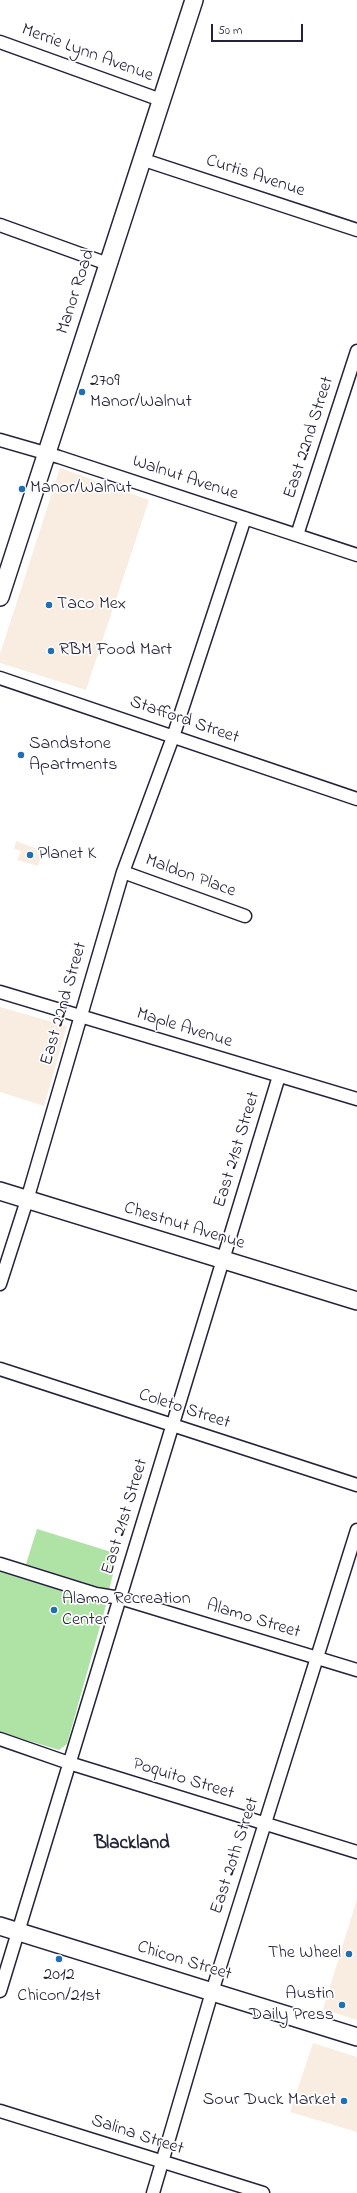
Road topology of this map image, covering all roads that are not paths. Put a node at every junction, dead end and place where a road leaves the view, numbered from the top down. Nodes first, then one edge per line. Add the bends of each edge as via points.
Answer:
1 (194, 0) edge
2 (0, 42) edge
3 (161, 100) junction
4 (141, 159) junction
5 (0, 225) edge
6 (357, 230) edge
7 (108, 264) junction
8 (357, 351) edge
9 (0, 440) edge
10 (45, 454) junction
11 (245, 518) junction
12 (298, 535) junction
13 (357, 555) edge
14 (0, 597) edge
15 (0, 678) edge
16 (173, 737) junction
17 (357, 799) edge
18 (123, 872) junction
19 (245, 916) dead end
20 (0, 992) edge
21 (80, 1016) junction
22 (279, 1076) junction
23 (357, 1099) edge
24 (0, 1191) edge
25 (27, 1200) junction
26 (223, 1260) junction
27 (0, 1284) edge
28 (357, 1301) edge
29 (0, 1369) edge
30 (172, 1425) junction
31 (357, 1485) edge
32 (357, 1530) edge
33 (0, 1564) edge
34 (120, 1598) junction
35 (317, 1658) junction
36 (357, 1670) edge
37 (0, 1739) edge
38 (69, 1763) junction
39 (266, 1824) junction
40 (357, 1852) edge
41 (0, 1926) edge
42 (18, 1932) junction
43 (0, 1991) edge
44 (212, 1992) junction
45 (357, 2037) edge
46 (0, 2111) edge
47 (163, 2163) junction
48 (153, 2193) edge
49 (263, 2193) edge

1 - 3 main road, Manor Road
2 - 3 street, Merrie Lynn Avenue
3 - 4 main road, Manor Road
4 - 6 street, Curtis Avenue
4 - 7 main road, Manor Road
5 - 7 street
7 - 10 main road, Manor Road
8 - 12 street, East 22nd Street
9 - 10 street, Walnut Avenue
10 - 11 street, Walnut Avenue
10 - 14 main road, Manor Road
11 - 12 street, Walnut Avenue
11 - 16 street, East 22nd Street
12 - 13 street, Walnut Avenue
15 - 16 street, Stafford Street
16 - 17 street, Stafford Street
16 - 18 street, East 22nd Street
18 - 19 street, Maldon Place
18 - 21 street, East 22nd Street
20 - 21 street, Maple Avenue
21 - 22 street, Maple Avenue
21 - 25 street, East 22nd Street
22 - 23 street, Maple Avenue
22 - 26 street, East 21st Street
24 - 25 main road, Chestnut Avenue
25 - 26 main road, Chestnut Avenue
25 - 27 street, East 22nd Street
26 - 28 main road, Chestnut Avenue
26 - 30 street, East 21st Street
29 - 30 street, Coleto Street
30 - 31 street, Coleto Street
30 - 34 street, East 21st Street
32 - 35 street, East 20th Street
33 - 34 street, Alamo Street via 96,1594
34 - 35 street, Alamo Street
34 - 38 street, East 21st Street
35 - 36 street, Alamo Street
35 - 39 street, East 20th Street
37 - 38 street, Poquito Street
38 - 39 street, Poquito Street
38 - 42 street, East 21st Street
39 - 40 street, Poquito Street
39 - 44 street, East 20th Street
41 - 42 main road, Chicon Street
42 - 43 street, East 21st Street
42 - 44 main road, Chicon Street
44 - 45 main road, Chicon Street
44 - 47 street, East 20th Street
46 - 47 street, Salina Street
47 - 48 street, East 20th Street
47 - 49 street, Salina Street

